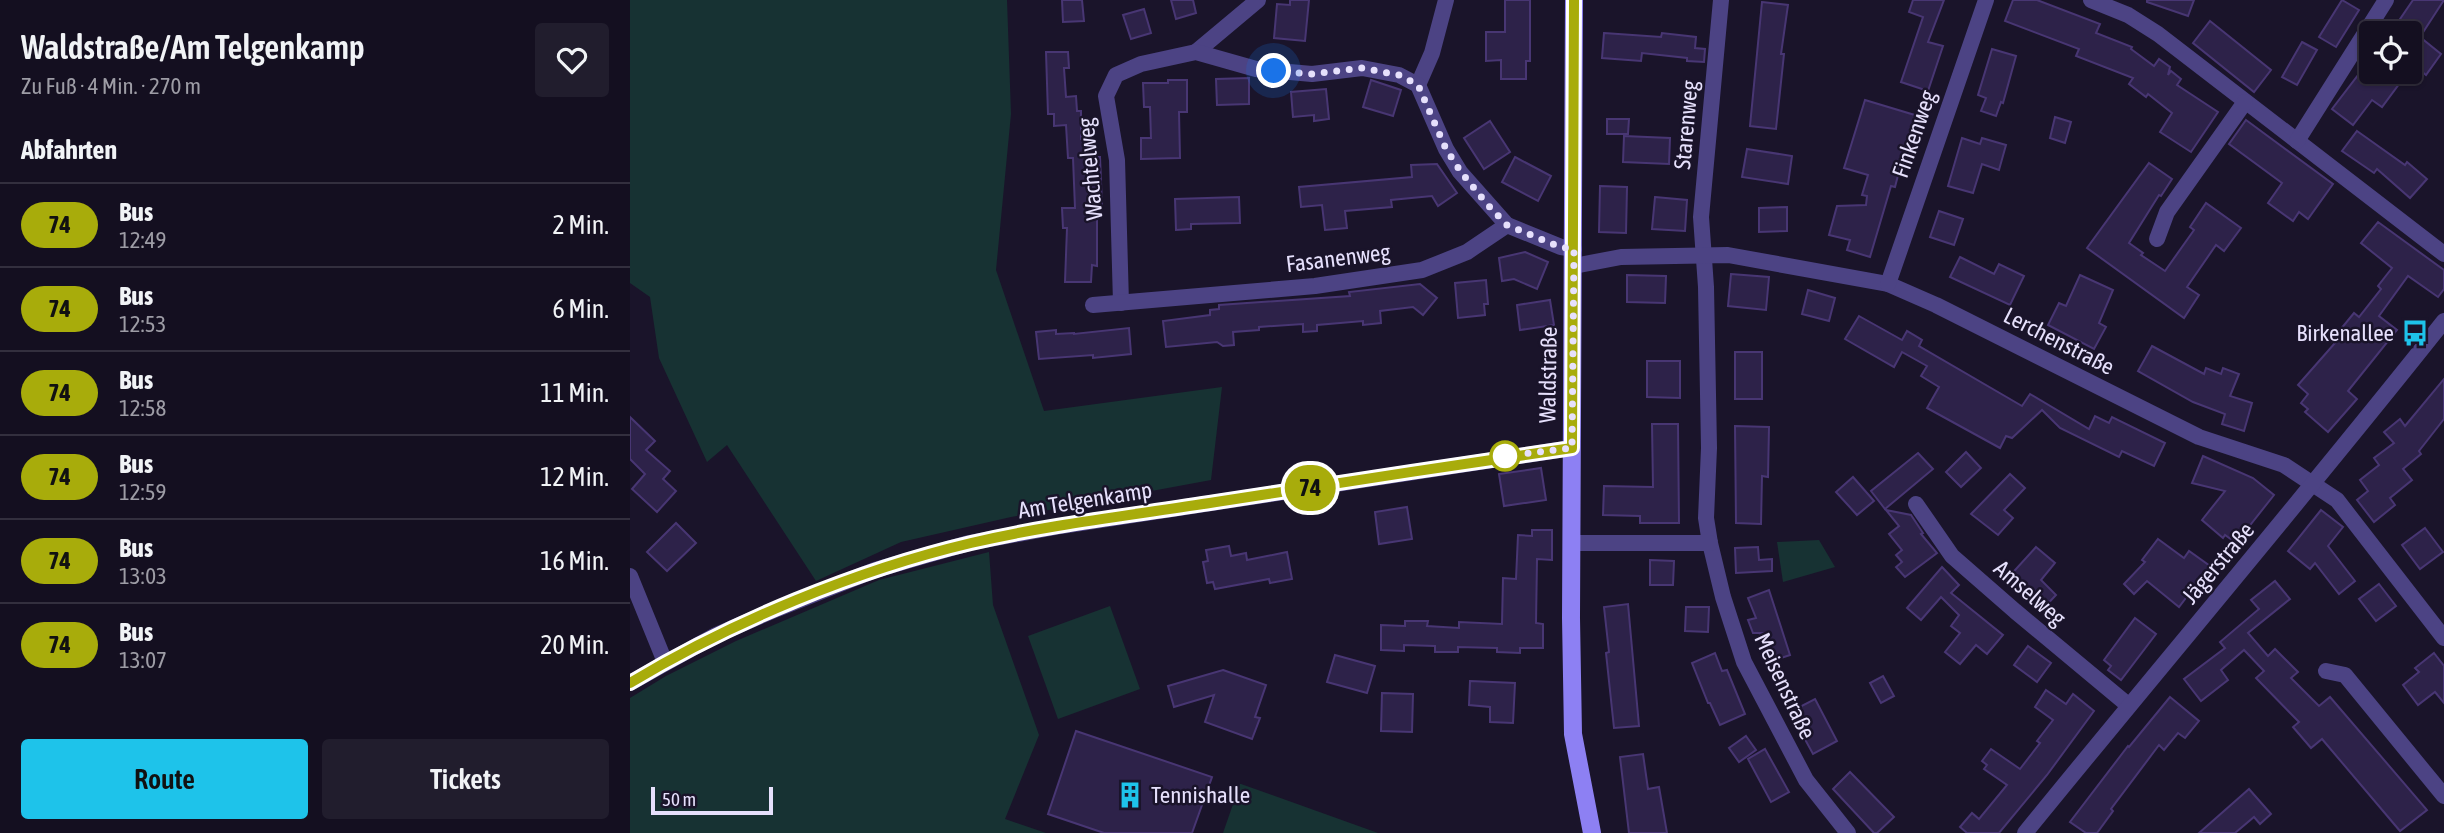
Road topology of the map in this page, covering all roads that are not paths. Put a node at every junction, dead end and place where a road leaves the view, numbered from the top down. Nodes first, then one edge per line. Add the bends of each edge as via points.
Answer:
1 (1258, 0) edge
2 (1447, 0) edge
3 (1574, 0) edge
4 (1721, 0) edge
5 (1986, 0) edge
6 (2091, 0) edge
7 (2386, 0) edge
8 (2131, 7) edge
9 (1196, 52) junction
10 (1418, 85) junction
11 (2245, 102) junction
12 (2297, 141) junction
13 (1507, 225) junction
14 (2157, 240) dead end
15 (1703, 254) junction
16 (2444, 254) edge
17 (1574, 257) junction
18 (1888, 284) junction
19 (1121, 303) junction
20 (1093, 305) dead end
21 (2444, 321) edge
22 (1572, 448) junction
23 (2315, 483) junction
24 (1916, 504) dead end
25 (1571, 543) junction
26 (1710, 543) junction
27 (630, 576) edge
28 (2444, 638) edge
29 (665, 662) junction
30 (2326, 671) dead end
31 (630, 682) edge
32 (2129, 705) junction
33 (2444, 796) edge
34 (1592, 833) edge
35 (1848, 833) edge
36 (2025, 833) edge

1 - 9 street, Wachtelweg
2 - 10 street
3 - 17 street, Waldstraße
4 - 15 street, Starenweg via 1701,217
5 - 18 street, Finkenweg
6 - 8 street
7 - 12 street
8 - 11 street
9 - 10 street, Wachtelweg via 1256,69 1312,74 1362,68 1399,75
9 - 19 street, Wachtelweg via 1141,64 1116,75 1107,96 1117,160
10 - 13 street via 1453,161
11 - 12 street
11 - 14 street via 2166,212
12 - 16 street
13 - 17 street
13 - 19 street, Fasanenweg via 1468,252 1422,270 1315,286
15 - 17 street, Lerchenstraße
15 - 18 street, Lerchenstraße
15 - 26 street, Meisenstraße
17 - 22 street, Waldstraße
18 - 23 street, Lerchenstraße via 2199,438 2284,465
19 - 20 street, Fasanenweg
21 - 23 street, Jägerstraße
22 - 25 street, Waldstraße
22 - 29 street, Am Telgenkamp via 970,543 875,570 716,635
23 - 28 street, Lerchenstraße via 2337,500
23 - 32 street, Jägerstraße
24 - 32 street, Amselweg via 1952,556
25 - 26 street
25 - 34 street, Waldstraße via 1573,734
26 - 35 street, Meisenstraße via 1744,662 1806,780
27 - 29 street
29 - 31 street, Am Telgenkamp
30 - 33 street via 2345,675
32 - 36 street, Jägerstraße

